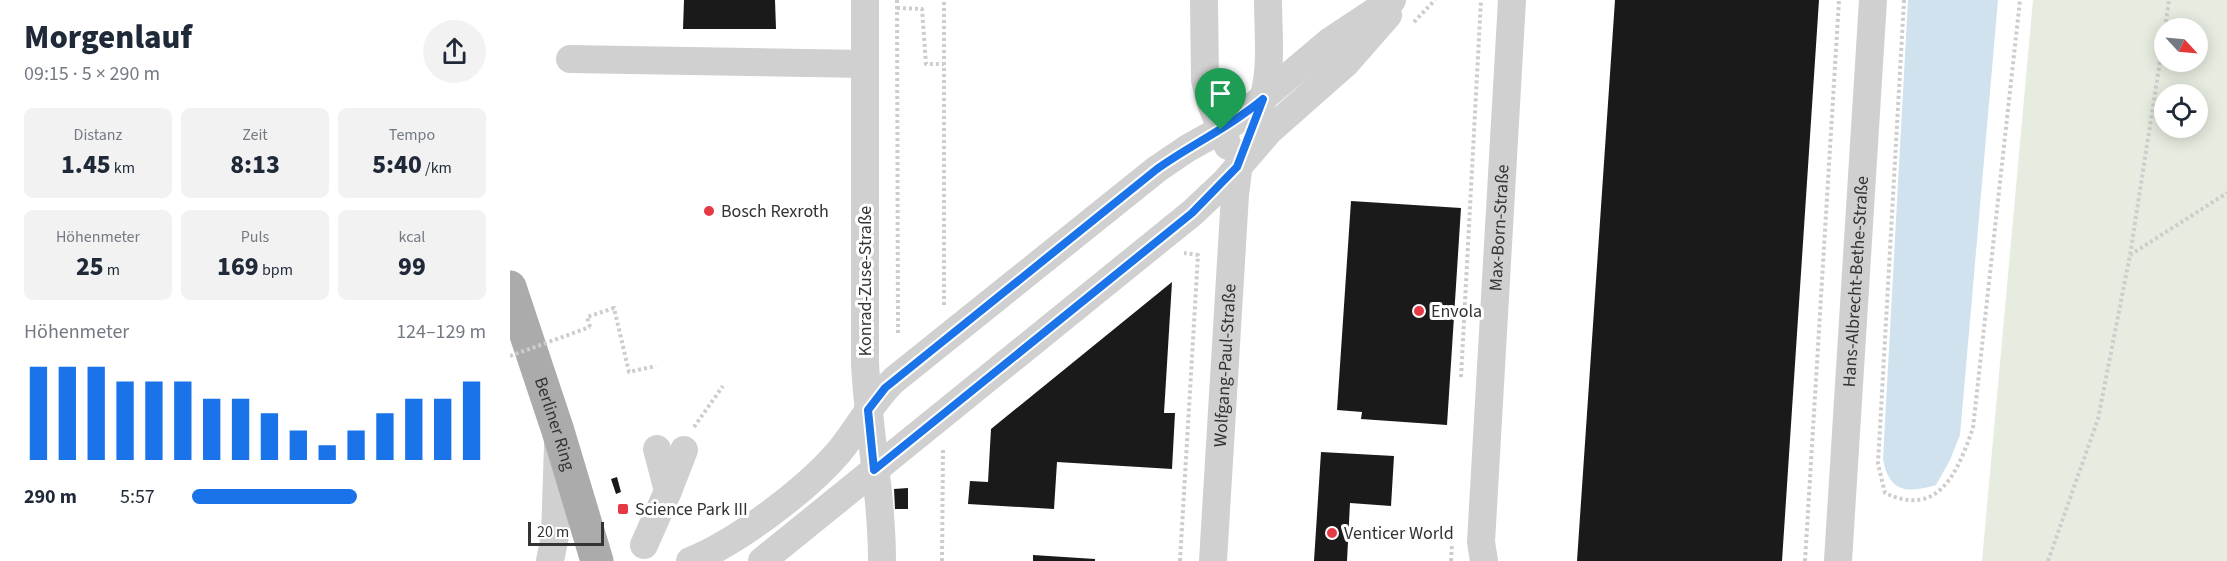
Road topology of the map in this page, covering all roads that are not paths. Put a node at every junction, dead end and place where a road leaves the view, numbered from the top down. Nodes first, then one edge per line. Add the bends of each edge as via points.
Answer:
1 (865, 0) edge
2 (1204, 0) edge
3 (1268, 0) edge
4 (1392, 0) edge
5 (1401, 0) edge
6 (1512, 0) edge
7 (1873, 0) edge
8 (570, 59) dead end
9 (865, 64) junction
10 (1263, 99) junction
11 (1221, 130) junction
12 (1237, 167) junction
13 (510, 287) edge
14 (868, 410) junction
15 (558, 431) junction
16 (678, 443) road end
17 (874, 470) junction
18 (644, 545) dead end
19 (550, 561) edge
20 (597, 561) edge
21 (690, 561) edge
22 (762, 561) edge
23 (882, 561) edge
24 (1214, 561) edge
25 (1484, 561) edge
26 (1838, 561) edge

1 - 9 street, Konrad-Zuse-Straße
2 - 11 street, Wolfgang-Paul-Straße via 1205,80
3 - 10 street, Wolfgang-Paul-Straße via 1268,62
4 - 10 street via 1329,42
5 - 12 street via 1346,63 1286,114
6 - 25 street, Max-Born-Straße via 1482,534
7 - 26 street, Hans-Albrecht-Bethe-Straße
8 - 9 street
9 - 14 street, Konrad-Zuse-Straße
10 - 11 street
10 - 12 street, Wolfgang-Paul-Straße
11 - 12 street, Wolfgang-Paul-Straße
11 - 14 street via 1157,169 894,380
12 - 17 street via 1192,213
12 - 24 street, Wolfgang-Paul-Straße
13 - 15 main road, Berliner Ring
14 - 17 street, Konrad-Zuse-Straße
14 - 21 street via 821,471 748,529
15 - 19 street via 555,536
15 - 20 main road, Berliner Ring
16 - 18 street via 668,491
17 - 22 street
17 - 23 street, Konrad-Zuse-Straße

